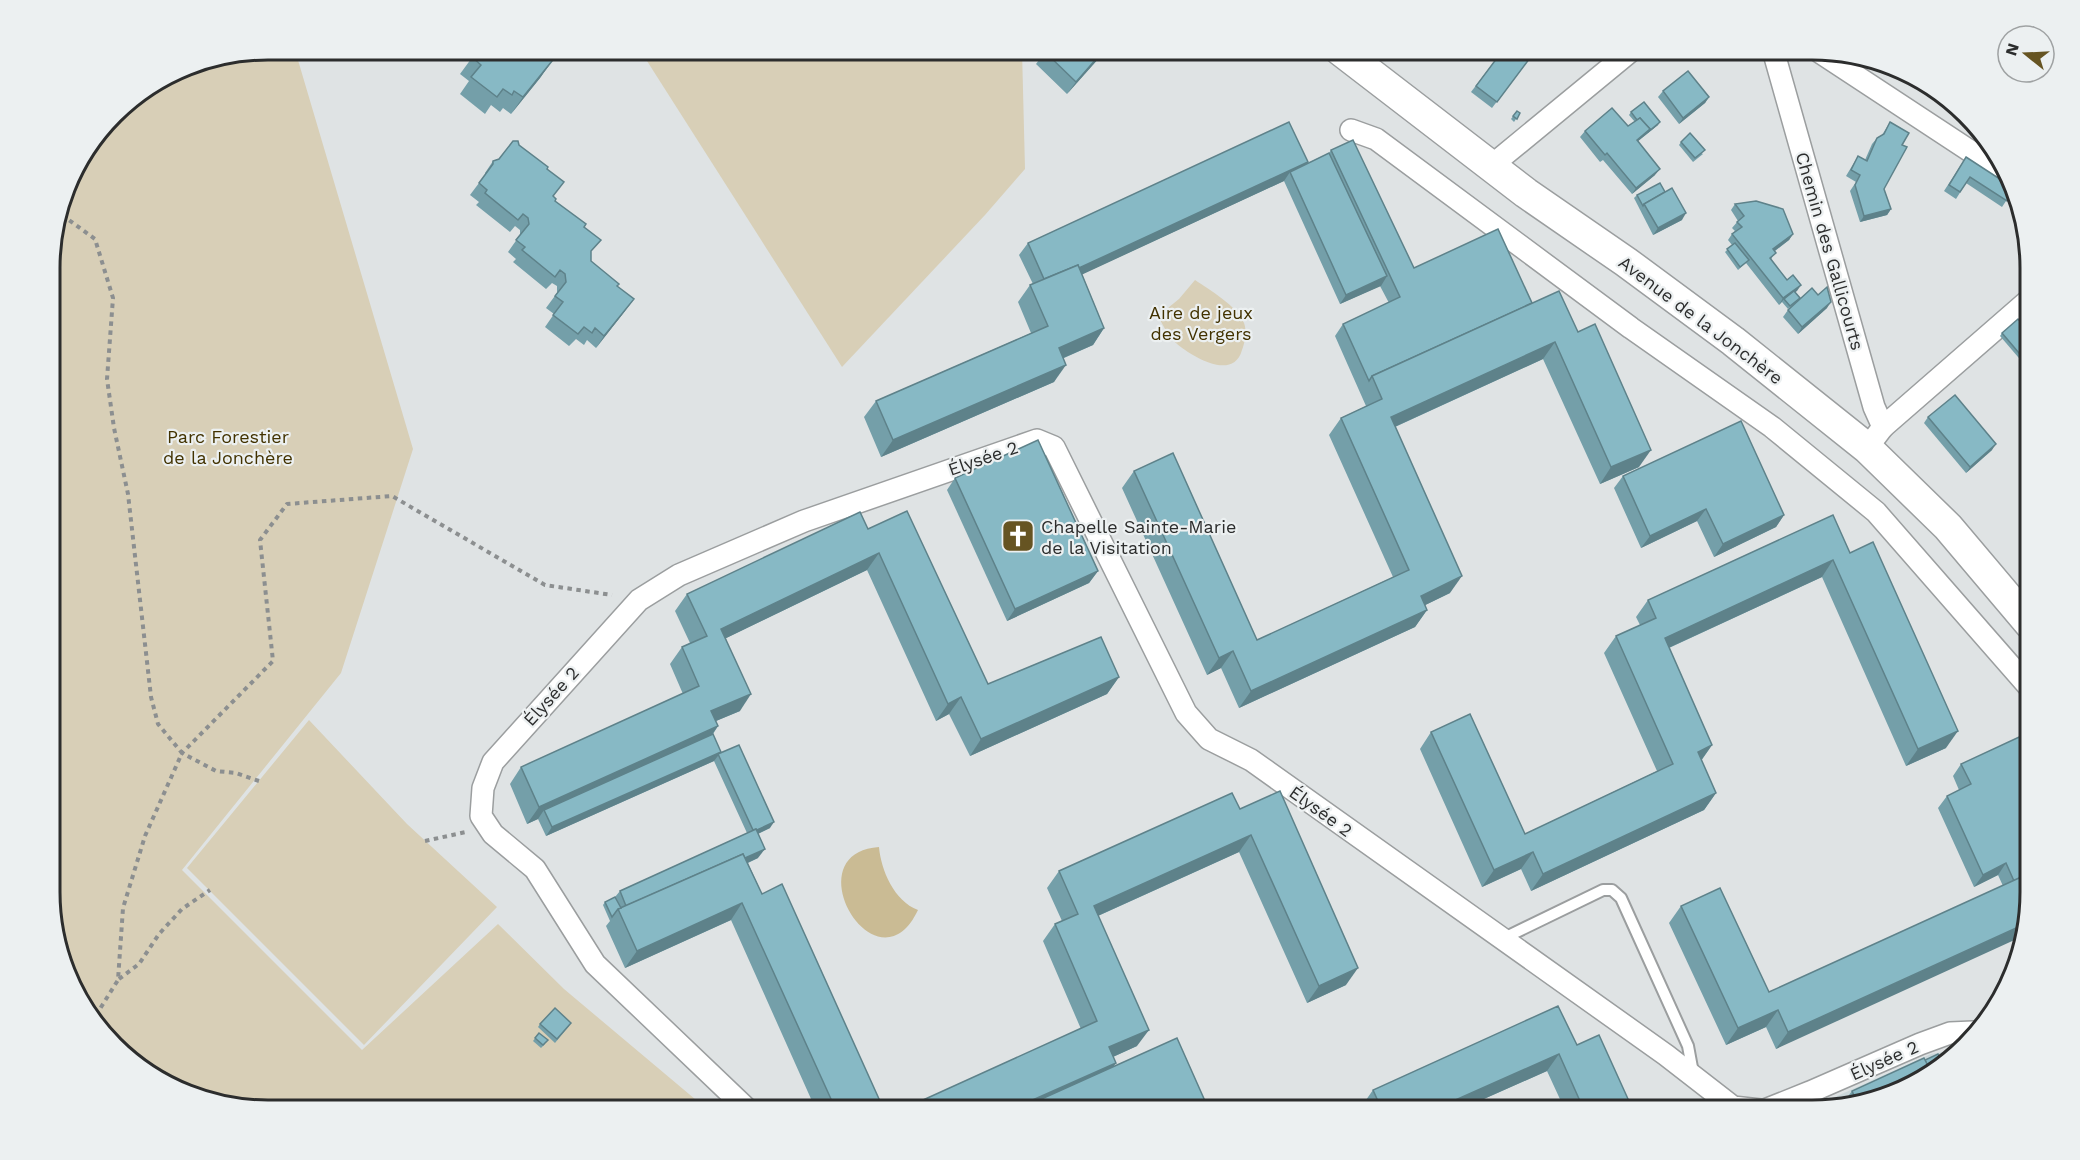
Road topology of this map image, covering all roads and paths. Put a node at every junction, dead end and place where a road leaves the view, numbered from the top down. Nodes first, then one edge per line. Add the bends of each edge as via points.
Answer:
1 (1354, 60) edge
2 (1620, 60) edge
3 (1776, 60) edge
4 (1834, 62) edge
5 (1351, 130) dead end
6 (1491, 166) junction
7 (1993, 166) edge
8 (67, 216) edge
9 (2020, 308) edge
10 (1875, 437) junction
11 (639, 600) junction
12 (2020, 612) edge
13 (2020, 677) edge
14 (182, 753) junction
15 (259, 781) dead end
16 (488, 827) junction
17 (425, 841) dead end
18 (210, 890) dead end
19 (1502, 940) junction
20 (118, 980) junction
21 (98, 1012) edge
22 (1965, 1032) edge
23 (1694, 1076) junction
24 (738, 1100) edge
25 (1722, 1100) edge
26 (1790, 1100) edge

1 - 6 street, Avenue de la Jonchère
2 - 6 street
3 - 10 street, Chemin des Gallicourts via 1874,407
4 - 7 street
5 - 13 street via 1376,139 1630,328 1772,427 1876,512
6 - 10 street, Avenue de la Jonchère via 1733,341
8 - 14 path via 95,239 113,298 107,379 128,494 151,696 158,724
9 - 10 street
10 - 12 street, Avenue de la Jonchère
11 - 14 path via 545,585 392,496 287,504 260,540 273,661
11 - 16 street, Élysée 2 via 493,762 483,788 481,816
11 - 19 street, Élysée 2 via 679,575 804,521 1037,440 1054,447 1186,713 1209,739 1251,760
14 - 15 path via 216,771
14 - 20 path via 144,836 123,908
16 - 17 path
16 - 24 street via 535,869 595,964
18 - 20 path via 182,909 139,964
19 - 23 street, Élysée 2
19 - 23 lane via 1603,890 1612,890 1621,898 1688,1046
20 - 21 path
22 - 26 street, Élysée 2 via 1950,1033 1920,1044
23 - 25 street, Élysée 2

